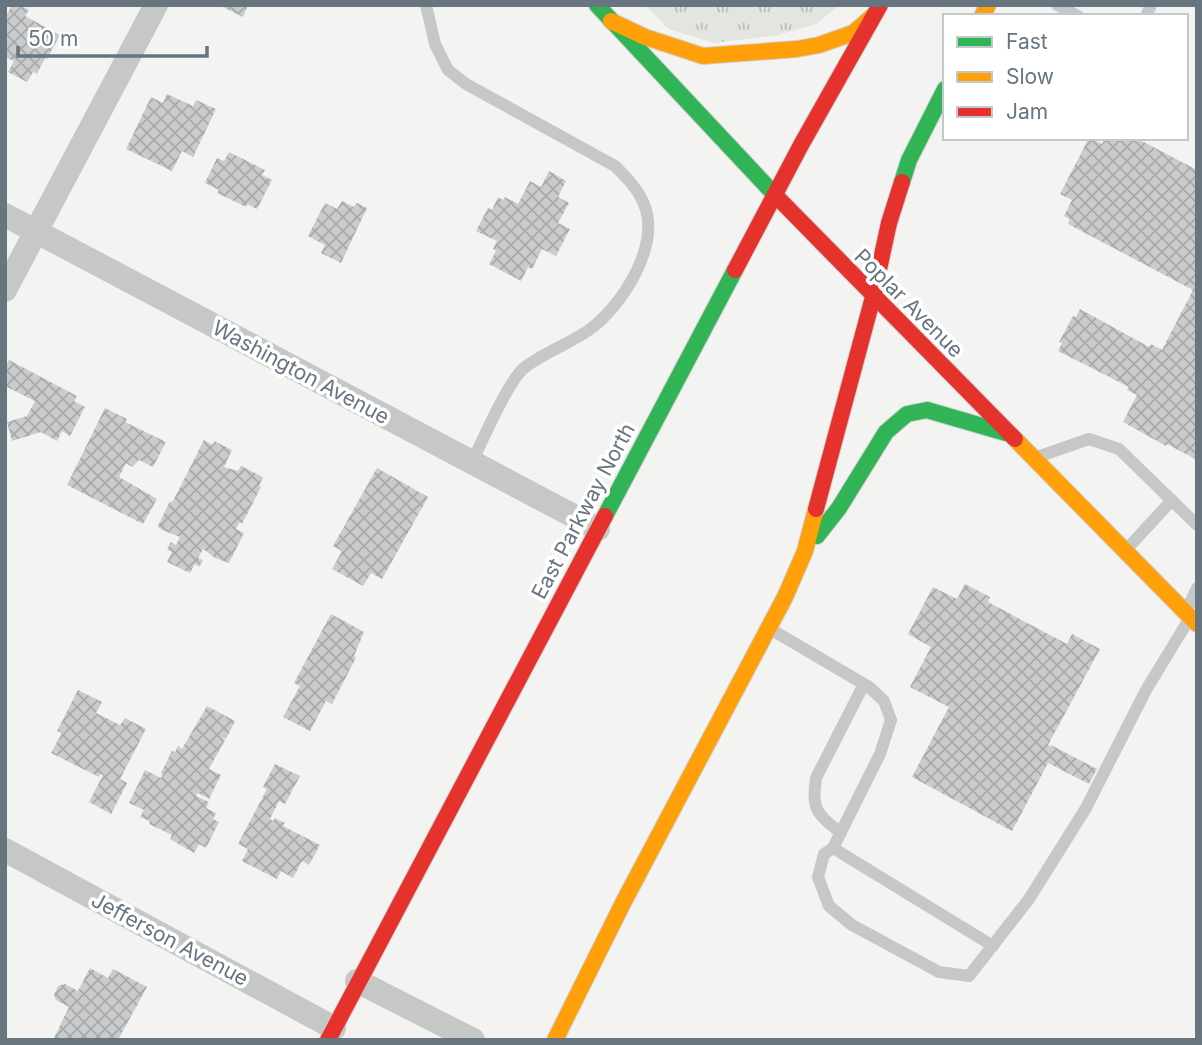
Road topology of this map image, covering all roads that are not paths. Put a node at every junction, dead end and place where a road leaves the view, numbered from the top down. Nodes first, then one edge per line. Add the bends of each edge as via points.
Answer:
1 (156, 5) edge
2 (426, 5) edge
3 (597, 5) edge
4 (1057, 5) edge
5 (878, 10) edge
6 (1074, 14) edge
7 (611, 21) junction
8 (943, 93) edge
9 (775, 195) junction
10 (5, 215) edge
11 (37, 231) junction
12 (5, 290) edge
13 (873, 297) junction
14 (1009, 434) junction
15 (1034, 459) junction
16 (472, 462) junction
17 (1172, 500) junction
18 (1197, 524) edge
19 (598, 529) junction
20 (805, 551) junction
21 (1125, 551) junction
22 (1197, 588) edge
23 (1191, 618) edge
24 (769, 628) junction
25 (864, 684) junction
26 (841, 833) junction
27 (833, 848) junction
28 (5, 850) edge
29 (993, 946) junction
30 (357, 981) junction
31 (331, 1034) edge
32 (474, 1040) edge
33 (555, 1040) edge

1 - 11 street
2 - 16 lane via 435,44 448,70 615,166 645,206 647,231 641,263 620,301 591,328 523,369
3 - 7 main road, Poplar Avenue
4 - 6 lane
5 - 7 main road via 853,33 819,45 703,56
5 - 9 main road, East Parkway North
7 - 9 main road, Poplar Avenue
8 - 13 main road via 909,160
9 - 13 main road, Poplar Avenue
9 - 19 main road, East Parkway North
10 - 11 street, Washington Avenue
11 - 12 street
11 - 16 street, Washington Avenue
13 - 14 main road, Poplar Avenue
13 - 20 main road
14 - 15 main road, Poplar Avenue
14 - 20 main road via 927,410 907,414 886,432 839,508
15 - 17 lane via 1089,439 1119,449
15 - 21 main road, Poplar Avenue
16 - 19 street, Washington Avenue
17 - 18 lane
17 - 21 lane
19 - 30 main road, East Parkway North
20 - 24 main road
21 - 23 main road, Poplar Avenue
22 - 23 lane
23 - 29 lane via 1146,690 1086,808 1029,899
24 - 25 lane
24 - 33 main road
25 - 26 lane via 884,701 891,720 880,754
25 - 26 lane via 816,778 813,795 818,816
26 - 27 lane
27 - 29 lane
27 - 29 lane via 824,854 818,877 829,906 852,925 939,972 969,976
28 - 31 street, Jefferson Avenue
30 - 31 main road, East Parkway North
30 - 32 street

